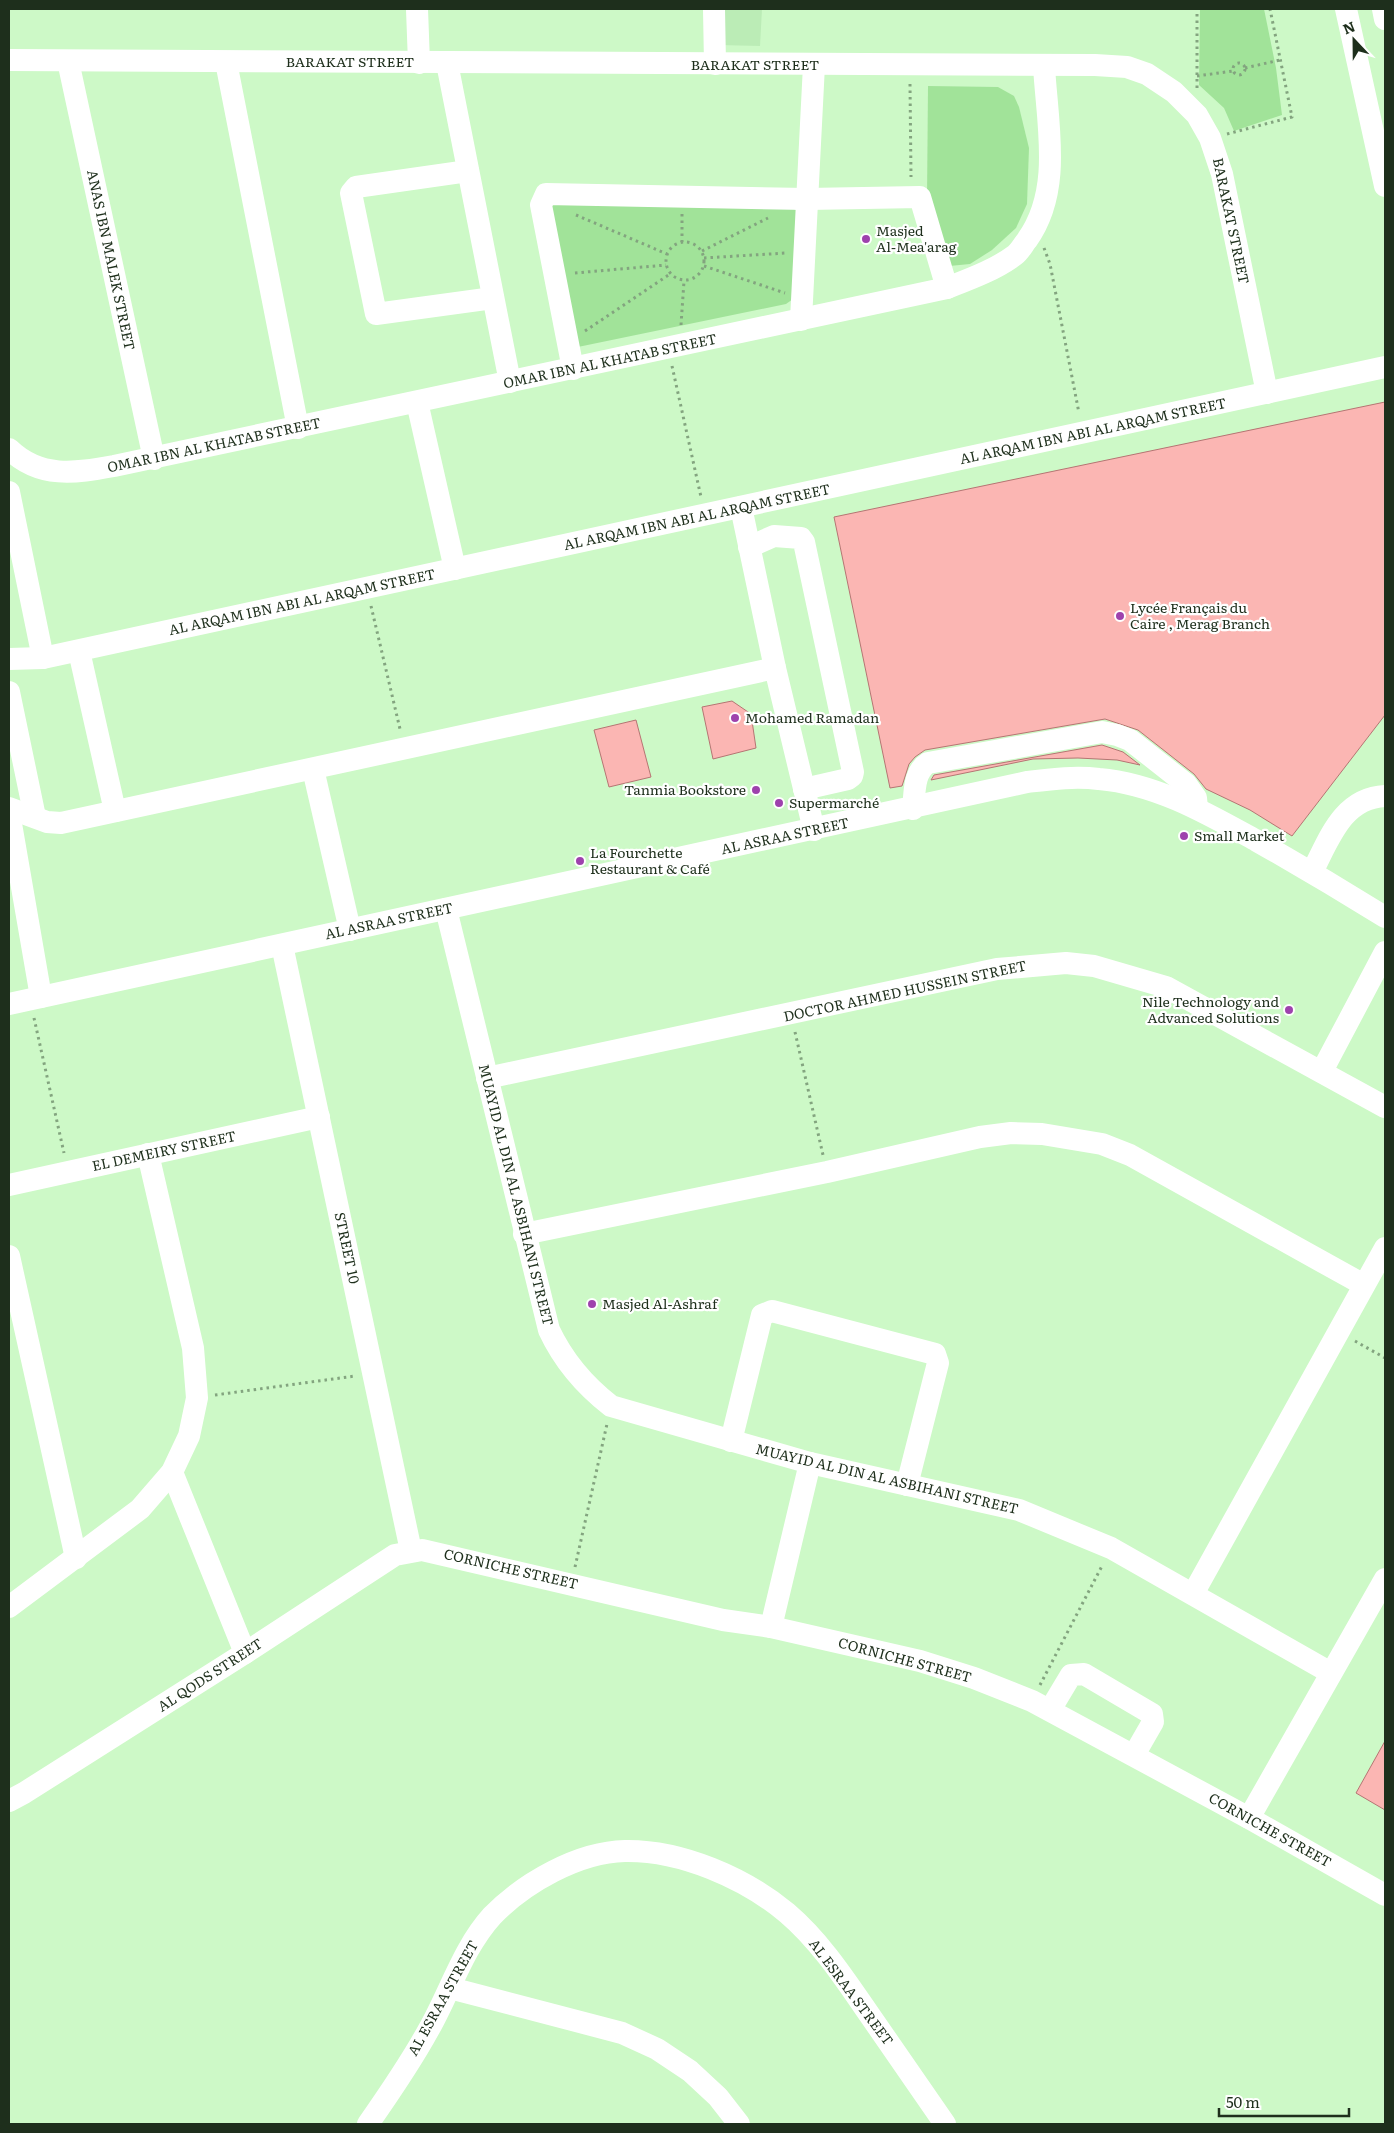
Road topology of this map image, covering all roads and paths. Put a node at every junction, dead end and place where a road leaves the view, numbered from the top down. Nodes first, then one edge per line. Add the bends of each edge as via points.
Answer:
1 (417, 9) edge
2 (714, 9) edge
3 (1197, 9) edge
4 (1270, 9) edge
5 (1346, 9) edge
6 (1383, 9) edge
7 (1385, 19) edge
8 (9, 60) edge
9 (1280, 60) junction
10 (68, 61) junction
11 (226, 62) junction
12 (419, 63) junction
13 (447, 63) junction
14 (715, 64) junction
15 (814, 65) junction
16 (909, 66) junction
17 (1044, 66) junction
18 (1245, 68) junction
19 (1233, 71) junction
20 (1197, 76) junction
21 (1197, 115) junction
22 (1210, 138) junction
23 (468, 171) junction
24 (911, 179) dead end
25 (1385, 186) edge
26 (682, 198) junction
27 (807, 199) junction
28 (568, 212) dead end
29 (772, 217) dead end
30 (1033, 231) junction
31 (682, 242) junction
32 (702, 252) junction
33 (804, 252) junction
34 (667, 254) junction
35 (704, 258) junction
36 (666, 265) junction
37 (704, 266) junction
38 (670, 274) junction
39 (554, 275) junction
40 (684, 281) junction
41 (947, 288) junction
42 (493, 298) junction
43 (801, 309) junction
44 (568, 343) junction
45 (674, 347) junction
46 (1385, 367) edge
47 (572, 369) junction
48 (510, 382) junction
49 (1267, 393) junction
50 (417, 402) junction
51 (298, 428) junction
52 (1083, 433) junction
53 (13, 454) edge
54 (154, 459) junction
55 (9, 481) edge
56 (9, 492) edge
57 (741, 507) junction
58 (705, 515) junction
59 (749, 547) junction
60 (455, 569) junction
61 (367, 588) junction
62 (79, 651) junction
63 (43, 658) junction
64 (9, 659) edge
65 (775, 668) junction
66 (9, 692) edge
67 (405, 749) junction
68 (313, 769) junction
69 (804, 789) junction
70 (1385, 796) edge
71 (9, 808) edge
72 (1198, 808) junction
73 (913, 809) junction
74 (115, 811) junction
75 (9, 812) edge
76 (35, 817) junction
77 (814, 830) junction
78 (1312, 872) junction
79 (446, 909) junction
80 (1385, 917) edge
81 (350, 930) junction
82 (282, 945) junction
83 (1385, 952) edge
84 (27, 1000) edge
85 (792, 1014) junction
86 (1322, 1071) junction
87 (487, 1078) junction
88 (1385, 1107) edge
89 (319, 1117) junction
90 (148, 1154) junction
91 (68, 1171) junction
92 (827, 1172) junction
93 (9, 1185) edge
94 (524, 1234) junction
95 (1385, 1248) edge
96 (9, 1256) edge
97 (1364, 1285) junction
98 (1339, 1331) junction
99 (18, 1344) edge
100 (1385, 1358) edge
101 (374, 1374) junction
102 (197, 1398) junction
103 (611, 1406) junction
104 (731, 1441) junction
105 (810, 1463) junction
106 (172, 1472) junction
107 (907, 1485) junction
108 (1111, 1548) junction
109 (411, 1551) junction
110 (76, 1558) junction
111 (1385, 1579) edge
112 (571, 1583) junction
113 (1193, 1594) junction
114 (9, 1607) edge
115 (771, 1627) junction
116 (245, 1653) junction
117 (1331, 1673) junction
118 (1041, 1705) junction
119 (1134, 1755) junction
120 (9, 1800) edge
121 (1250, 1818) junction
122 (1385, 1895) edge
123 (450, 1988) junction
124 (368, 2124) edge
125 (739, 2124) edge
126 (945, 2124) edge

1 - 12 street
2 - 14 street
3 - 20 path
4 - 9 path
5 - 25 street
6 - 7 street
8 - 10 street, BARAKAT STREET
9 - 18 path
9 - 22 path via 1292,117
10 - 11 street, BARAKAT STREET
10 - 54 street, ANAS IBN MALEK STREET
11 - 12 street, BARAKAT STREET
11 - 51 street
12 - 13 street, BARAKAT STREET
13 - 14 street, BARAKAT STREET
13 - 23 street
14 - 15 street, BARAKAT STREET
15 - 16 street, BARAKAT STREET
15 - 27 street
16 - 17 street, BARAKAT STREET
16 - 24 path
17 - 21 street, BARAKAT STREET via 1126,67 1147,74 1174,92
17 - 30 street, OMAR IBN AL KHATAB STREET via 1050,179 1045,206
18 - 19 path via 1238,63
18 - 19 path via 1244,74 1239,76
19 - 20 path
20 - 21 path
21 - 22 street, BARAKAT STREET
22 - 49 street, BARAKAT STREET via 1222,174
23 - 42 street
23 - 42 street via 356,187 351,193 376,314
26 - 27 street
26 - 31 path
26 - 39 street via 546,194 541,200
27 - 33 street
27 - 41 street via 920,197
28 - 34 path
29 - 32 path
30 - 41 street, OMAR IBN AL KHATAB STREET via 1017,254 983,274
30 - 52 path via 1042,242 1050,264
31 - 32 path via 693,244
31 - 34 path
32 - 35 path
33 - 35 path
33 - 43 street
34 - 36 path
35 - 37 path
36 - 38 path
36 - 39 path
37 - 40 path via 694,278
37 - 43 path
38 - 40 path
38 - 44 path
39 - 44 street
40 - 45 path
41 - 43 street, OMAR IBN AL KHATAB STREET
42 - 48 street
43 - 45 street, OMAR IBN AL KHATAB STREET
44 - 47 street
45 - 47 street, OMAR IBN AL KHATAB STREET
45 - 58 path
46 - 49 street, AL ARQAM IBN ABI AL ARQAM STREET
47 - 48 street, OMAR IBN AL KHATAB STREET
48 - 50 street, OMAR IBN AL KHATAB STREET
49 - 52 street, AL ARQAM IBN ABI AL ARQAM STREET
50 - 51 street, OMAR IBN AL KHATAB STREET
50 - 60 street
51 - 54 street, OMAR IBN AL KHATAB STREET
52 - 57 street, AL ARQAM IBN ABI AL ARQAM STREET
53 - 54 street, OMAR IBN AL KHATAB STREET via 44,470 72,473
53 - 55 street
56 - 63 street
57 - 58 street, AL ARQAM IBN ABI AL ARQAM STREET
57 - 59 street
58 - 60 street, AL ARQAM IBN ABI AL ARQAM STREET
59 - 65 street
59 - 69 street via 774,536 801,538 804,542 853,772 848,779
60 - 61 street, AL ARQAM IBN ABI AL ARQAM STREET
61 - 62 street, AL ARQAM IBN ABI AL ARQAM STREET
61 - 67 path
62 - 63 street, AL ARQAM IBN ABI AL ARQAM STREET
62 - 74 street
63 - 64 street, AL ARQAM IBN ABI AL ARQAM STREET
65 - 67 street
65 - 69 street
66 - 76 street
67 - 68 street
68 - 74 street
68 - 81 street
69 - 77 street
70 - 78 street via 1367,799 1347,812
71 - 76 street
72 - 73 street, AL ASRAA STREET via 1136,785 1100,778 1064,777 1027,782
72 - 73 street via 1196,798 1186,784 1130,740 1102,732 928,763 917,777
72 - 78 street, AL ASRAA STREET
73 - 77 street, AL ASRAA STREET
74 - 76 street via 61,823
75 - 84 street
77 - 79 street, AL ASRAA STREET
78 - 80 street, AL ASRAA STREET
79 - 81 street, AL ASRAA STREET
79 - 87 street, MUAYID AL DIN AL ASBIHANI STREET
81 - 82 street, AL ASRAA STREET
82 - 84 street, AL ASRAA STREET
82 - 89 street, STREET 10
83 - 86 street
84 - 91 path
85 - 86 street, DOCTOR AHMED HUSSEIN STREET via 997,969 1066,963 1094,966 1166,987
85 - 87 street, DOCTOR AHMED HUSSEIN STREET
85 - 92 path
86 - 88 street, DOCTOR AHMED HUSSEIN STREET
87 - 94 street, MUAYID AL DIN AL ASBIHANI STREET
89 - 90 street, EL DEMEIRY STREET
89 - 101 street, STREET 10
90 - 91 street, EL DEMEIRY STREET
90 - 102 street via 193,1348
91 - 93 street, EL DEMEIRY STREET
92 - 94 street
92 - 97 street via 980,1137 1011,1133 1042,1134 1102,1144 1130,1155
94 - 103 street, MUAYID AL DIN AL ASBIHANI STREET via 549,1330 560,1353 590,1390
95 - 97 street
96 - 99 street
97 - 98 street
98 - 100 path
98 - 113 street
99 - 110 street
101 - 102 path
101 - 109 street, STREET 10
102 - 106 street via 189,1436
103 - 104 street, MUAYID AL DIN AL ASBIHANI STREET
103 - 112 path
104 - 105 street, MUAYID AL DIN AL ASBIHANI STREET
104 - 107 street via 762,1314 772,1311 935,1354 938,1363
105 - 107 street, MUAYID AL DIN AL ASBIHANI STREET
105 - 115 street
106 - 110 street via 140,1509
106 - 116 street
107 - 108 street, MUAYID AL DIN AL ASBIHANI STREET via 1019,1510
108 - 113 street, MUAYID AL DIN AL ASBIHANI STREET
108 - 118 path
109 - 112 street, CORNICHE STREET via 435,1551
109 - 116 street, AL QODS STREET via 395,1555
110 - 114 street
111 - 117 street
112 - 115 street, CORNICHE STREET via 723,1620
113 - 117 street, MUAYID AL DIN AL ASBIHANI STREET
115 - 118 street, CORNICHE STREET via 920,1661
116 - 120 street, AL QODS STREET
117 - 121 street
118 - 119 street, CORNICHE STREET
118 - 119 street via 1071,1675 1084,1674 1152,1714 1153,1722
119 - 121 street, CORNICHE STREET
121 - 122 street, CORNICHE STREET
123 - 124 street, AL ESRAA STREET via 429,2029
123 - 125 street via 622,2033 657,2049 690,2070 718,2097
123 - 126 street, AL ESRAA STREET via 470,1946 492,1917 518,1892 549,1873 585,1859 625,1851 671,1856 708,1868 749,1887 786,1913 816,1943 847,1982

